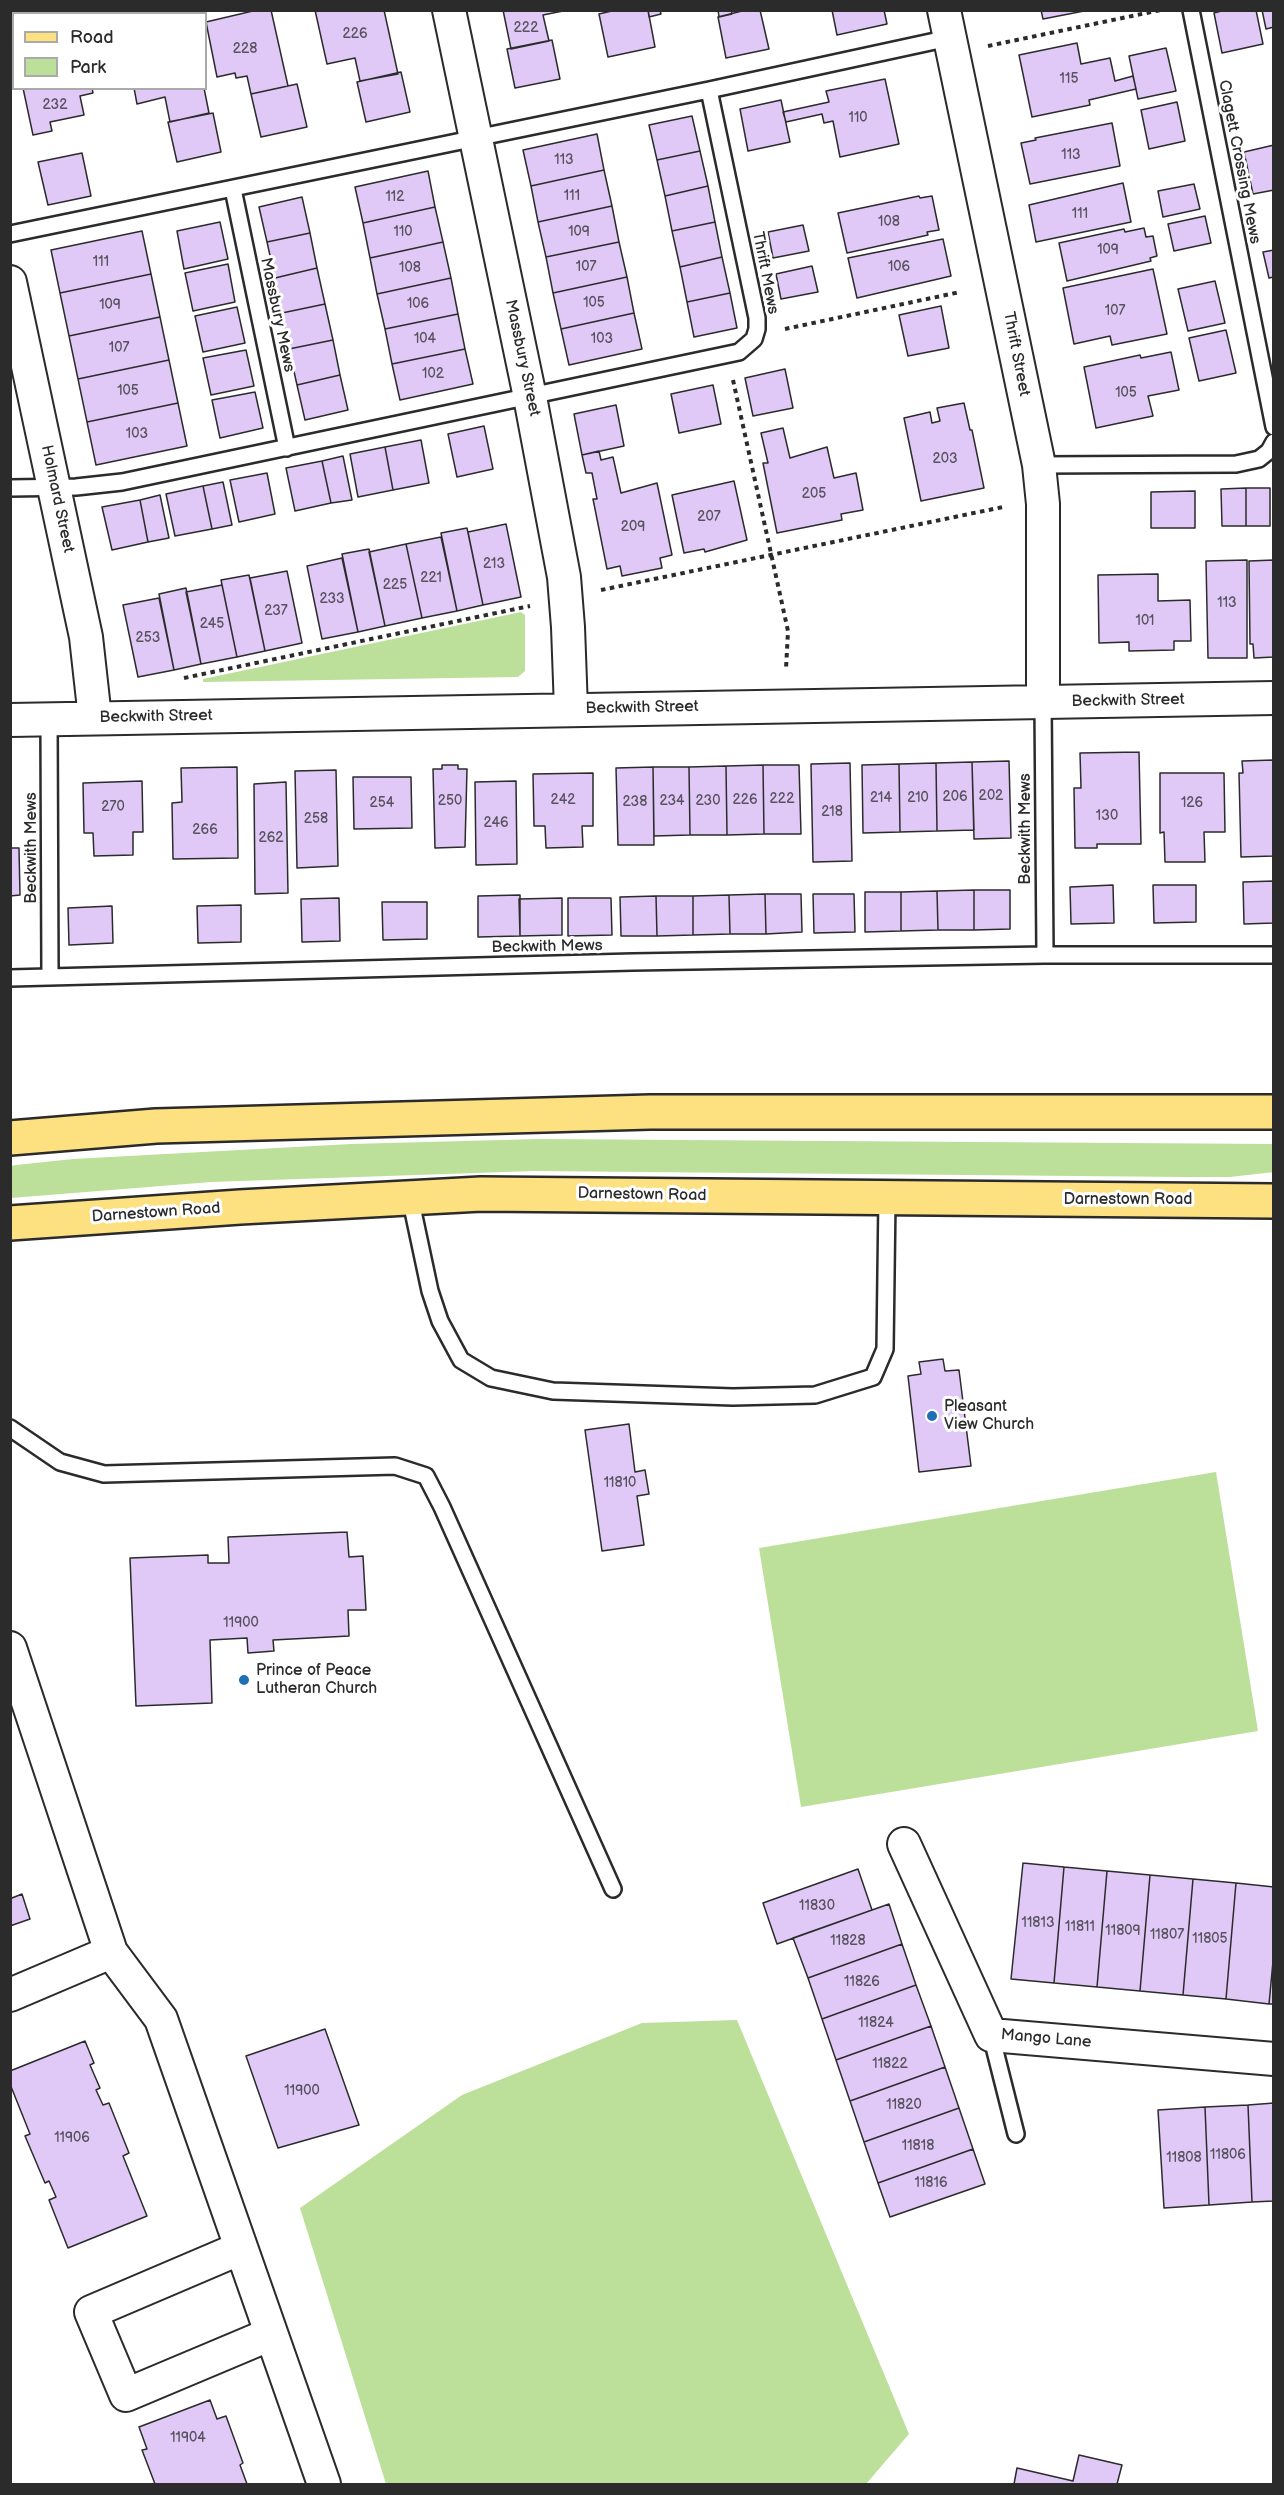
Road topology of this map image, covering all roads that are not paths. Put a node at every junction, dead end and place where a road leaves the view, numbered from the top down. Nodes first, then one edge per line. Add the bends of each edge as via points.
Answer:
1 (449, 10) edge
2 (1191, 10) edge
3 (946, 24) edge
4 (709, 90) junction
5 (476, 138) junction
6 (233, 189) junction
7 (10, 234) edge
8 (10, 282) edge
9 (530, 398) junction
10 (1274, 427) edge
11 (1274, 442) edge
12 (287, 448) junction
13 (1039, 465) junction
14 (10, 488) edge
15 (54, 488) junction
16 (1274, 698) edge
17 (1043, 702) junction
18 (571, 709) junction
19 (95, 718) junction
20 (49, 719) junction
21 (10, 720) edge
22 (1045, 955) junction
23 (1274, 955) edge
24 (50, 977) junction
25 (10, 978) edge
26 (1274, 1112) edge
27 (10, 1138) edge
28 (410, 1197) junction
29 (887, 1198) junction
30 (1274, 1201) edge
31 (10, 1223) edge
32 (10, 1428) edge
33 (11, 1651) edge
34 (904, 1844) dead end
35 (613, 1889) dead end
36 (111, 1952) junction
37 (10, 1995) edge
38 (991, 2035) junction
39 (1274, 2059) edge
40 (1016, 2134) dead end
41 (241, 2248) junction
42 (271, 2334) junction
43 (324, 2484) edge

1 - 5 street, Massbury Street
2 - 10 lane, Clagett Crossing Mews
3 - 4 lane
3 - 13 street, Thrift Street
4 - 5 lane
4 - 9 lane, Thrift Mews via 757,318 756,335 747,346 728,356
5 - 6 lane
5 - 9 street, Massbury Street
6 - 7 lane
6 - 12 lane, Massbury Mews
8 - 15 street, Holmard Street
9 - 12 lane
9 - 18 street, Massbury Street via 564,577
11 - 13 lane via 1259,459 1236,464
12 - 15 lane via 122,482
13 - 17 street, Thrift Street via 1043,515
14 - 15 lane
15 - 19 street, Holmard Street via 86,637
16 - 17 street, Beckwith Street
17 - 18 street, Beckwith Street
17 - 22 lane, Beckwith Mews
18 - 19 street, Beckwith Street
19 - 20 street, Beckwith Street
20 - 21 street, Beckwith Street
20 - 24 lane, Beckwith Mews
22 - 23 lane, Beckwith Mews
22 - 24 lane, Beckwith Mews
24 - 25 lane, Beckwith Mews
26 - 27 main road via 650,1112 156,1126
28 - 29 main road, Darnestown Road via 481,1194
28 - 29 lane via 430,1291 440,1321 461,1360 491,1377 553,1391 733,1397 815,1395 873,1377 885,1349
28 - 31 main road, Darnestown Road
29 - 30 main road, Darnestown Road
32 - 35 lane via 60,1462 104,1474 394,1466 426,1476
33 - 36 street
34 - 38 street, Mango Lane
36 - 37 street
36 - 41 street via 161,2019
38 - 39 street, Mango Lane
38 - 40 lane
41 - 42 street
41 - 42 street via 92,2312 126,2396
42 - 43 street

